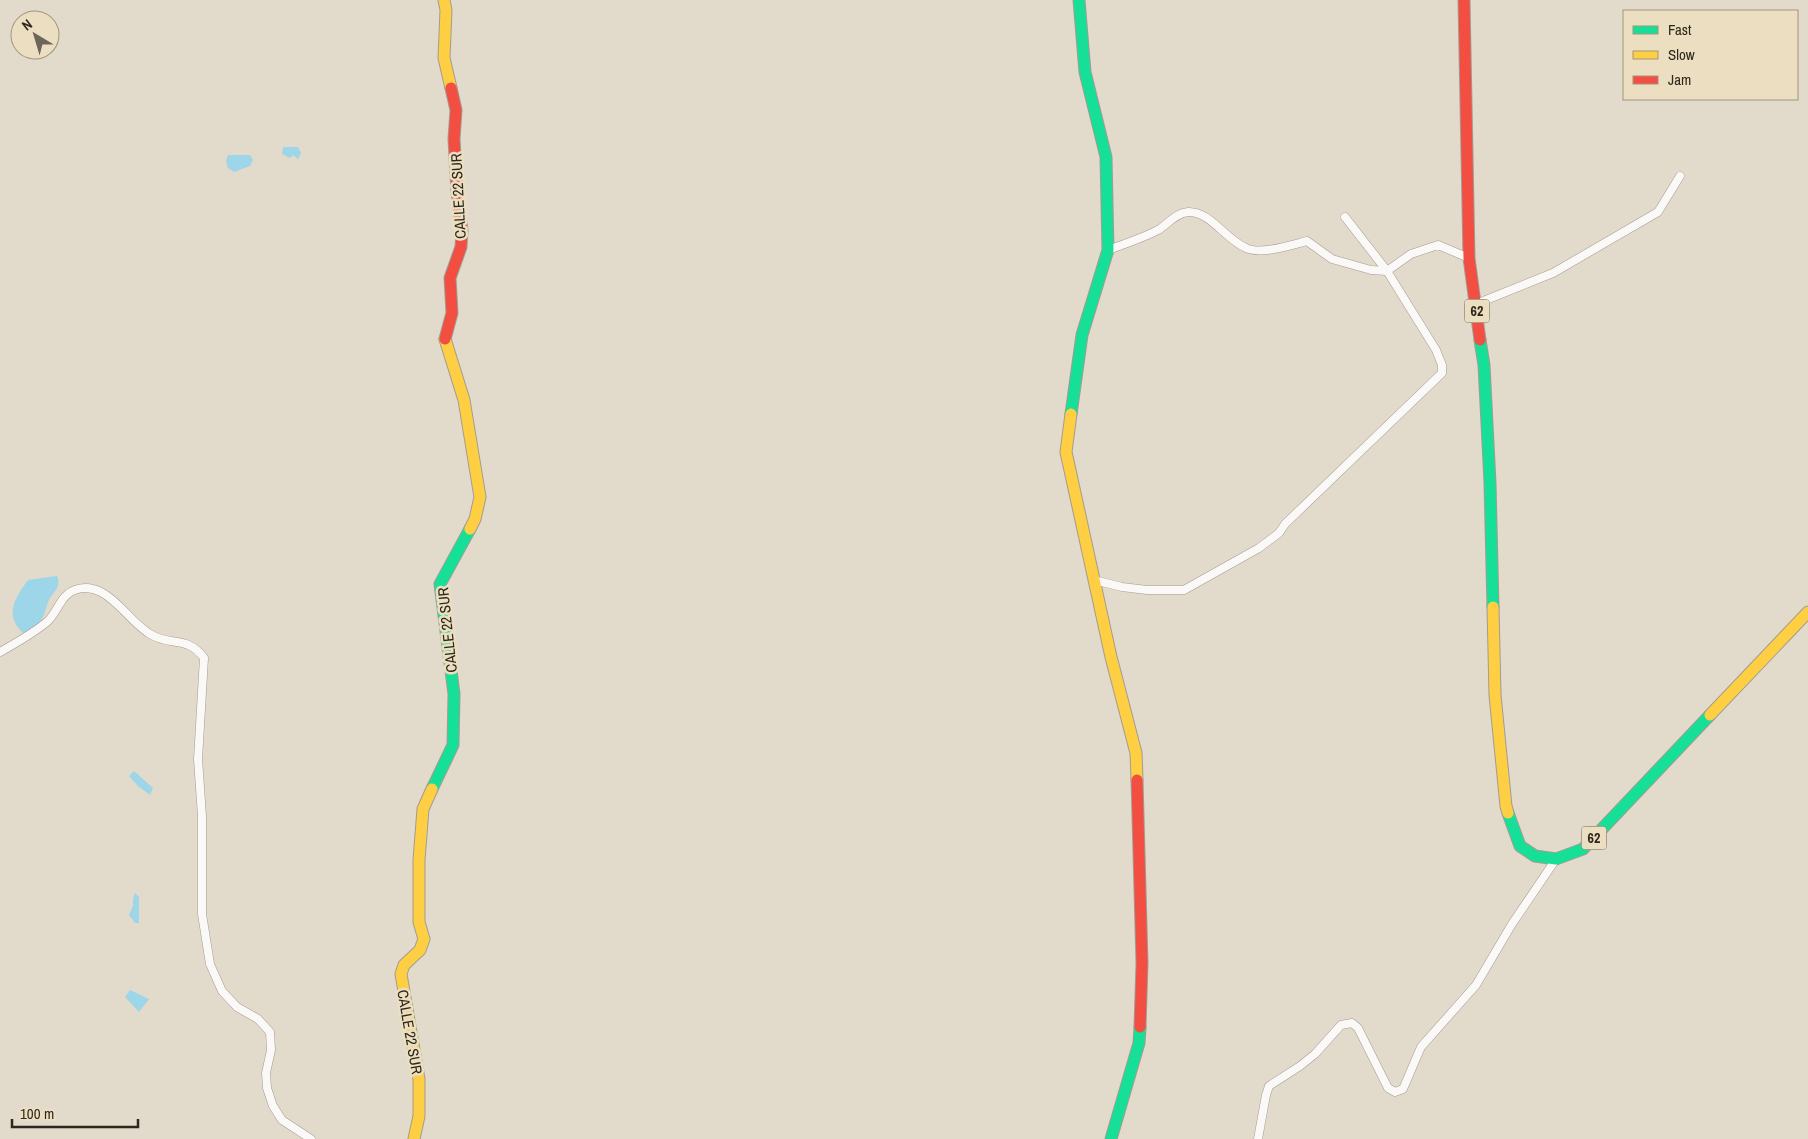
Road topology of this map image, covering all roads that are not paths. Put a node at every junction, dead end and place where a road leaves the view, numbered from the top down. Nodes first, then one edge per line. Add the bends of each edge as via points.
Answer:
1 (444, 0) edge
2 (1079, 0) edge
3 (1464, 0) edge
4 (1680, 176) dead end
5 (1346, 217) dead end
6 (1108, 250) junction
7 (1469, 258) junction
8 (1387, 271) junction
9 (1476, 304) junction
10 (1094, 580) junction
11 (1808, 612) edge
12 (0, 652) edge
13 (1556, 859) junction
14 (311, 1139) edge
15 (414, 1139) edge
16 (1111, 1139) edge
17 (1258, 1139) edge

1 - 15 street, CALLE 22 SUR via 444,58 456,110 454,139 462,231 450,278 452,313 445,338 464,400 480,497 475,519 440,584 454,694 453,745 423,809 418,860 419,922 424,939 420,950 404,965 401,974 419,1079 419,1116
2 - 6 street via 1085,72 1106,157
3 - 7 street, 62
4 - 9 street via 1658,212 1553,273
5 - 8 street
6 - 8 street via 1158,230 1187,212 1202,214 1247,249 1266,250 1307,241 1332,259
6 - 10 street via 1082,334 1066,452
7 - 8 street via 1438,245 1411,254
7 - 9 street, 62
8 - 10 street via 1436,350 1442,373 1284,524 1279,533 1259,548 1184,590 1122,588
9 - 13 street, 62 via 1484,365 1490,483 1495,695 1506,806 1520,846 1535,856
10 - 16 street via 1136,753 1142,963 1140,1043
11 - 13 street, 62 via 1583,849
12 - 14 street via 49,620 64,597 76,589 89,587 102,592 148,633 160,640 190,644 204,658 198,759 202,816 202,914 210,964 222,991 236,1007 258,1019 270,1032 271,1050 266,1073 273,1106 282,1120
13 - 17 street via 1476,985 1421,1047 1403,1089 1395,1092 1388,1088 1358,1028 1352,1023 1341,1025 1308,1060 1269,1086

